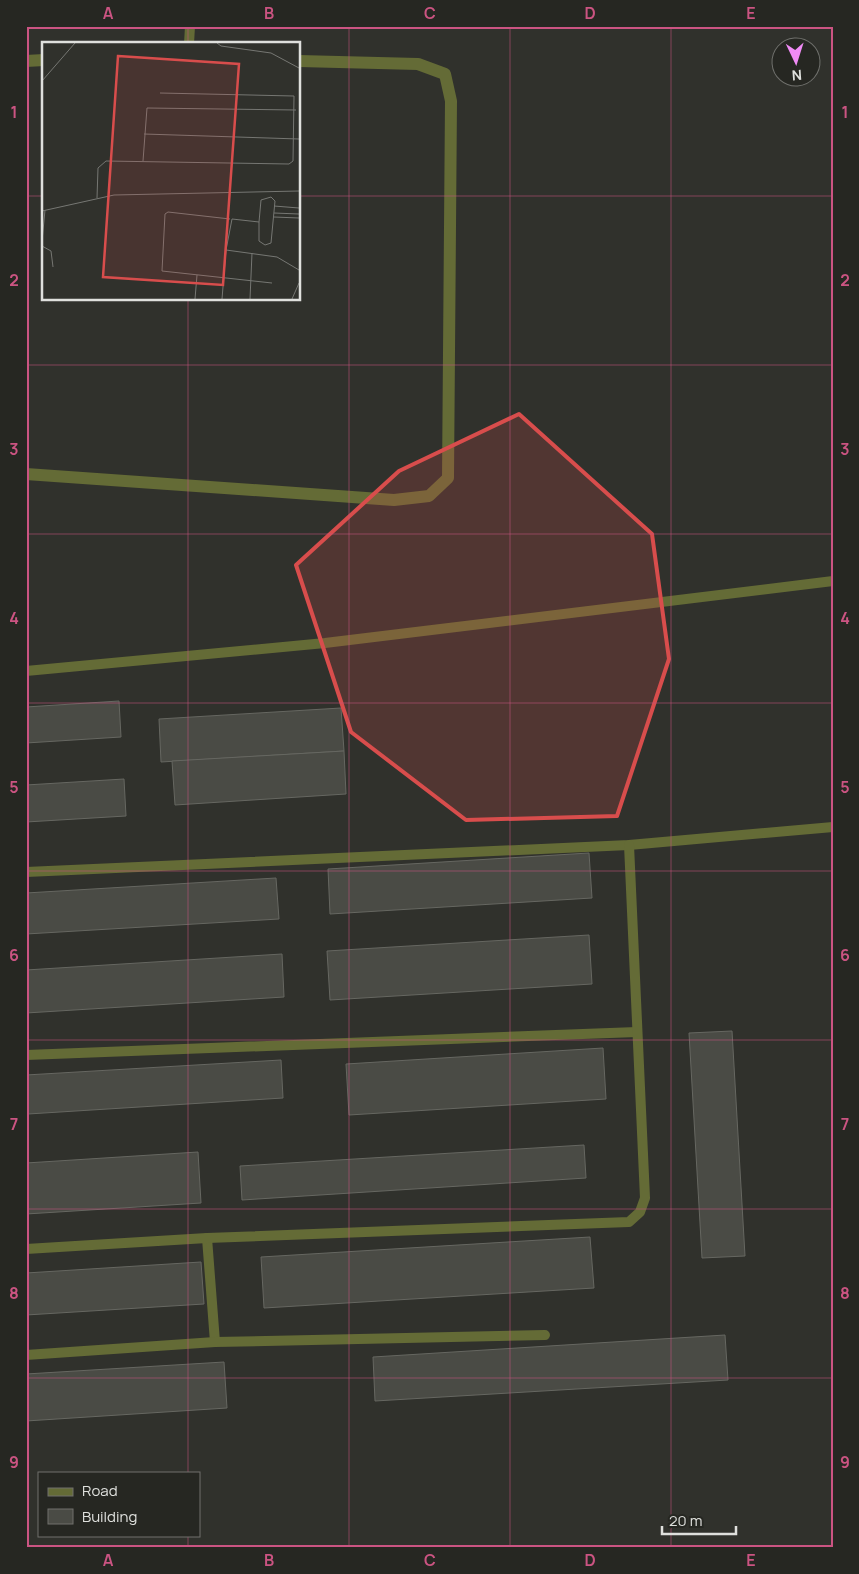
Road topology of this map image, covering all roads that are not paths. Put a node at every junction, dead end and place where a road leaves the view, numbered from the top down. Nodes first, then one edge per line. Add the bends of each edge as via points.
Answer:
1 (190, 26) edge
2 (189, 42) edge
3 (42, 60) edge
4 (26, 61) edge
5 (300, 61) edge
6 (26, 474) edge
7 (833, 581) edge
8 (26, 671) edge
9 (833, 827) edge
10 (629, 845) junction
11 (26, 872) edge
12 (637, 1032) junction
13 (26, 1056) edge
14 (207, 1238) junction
15 (26, 1249) edge
16 (545, 1335) dead end
17 (215, 1342) junction
18 (26, 1354) edge

1 - 2 lane
3 - 4 street
5 - 6 street via 418,64 445,74 452,101 448,478 429,496 394,500
7 - 8 lane via 325,643
9 - 10 lane
10 - 11 lane
10 - 12 lane
12 - 13 lane
12 - 14 lane via 646,1198 640,1212 629,1222
14 - 15 lane
14 - 17 lane
16 - 17 lane
17 - 18 lane

